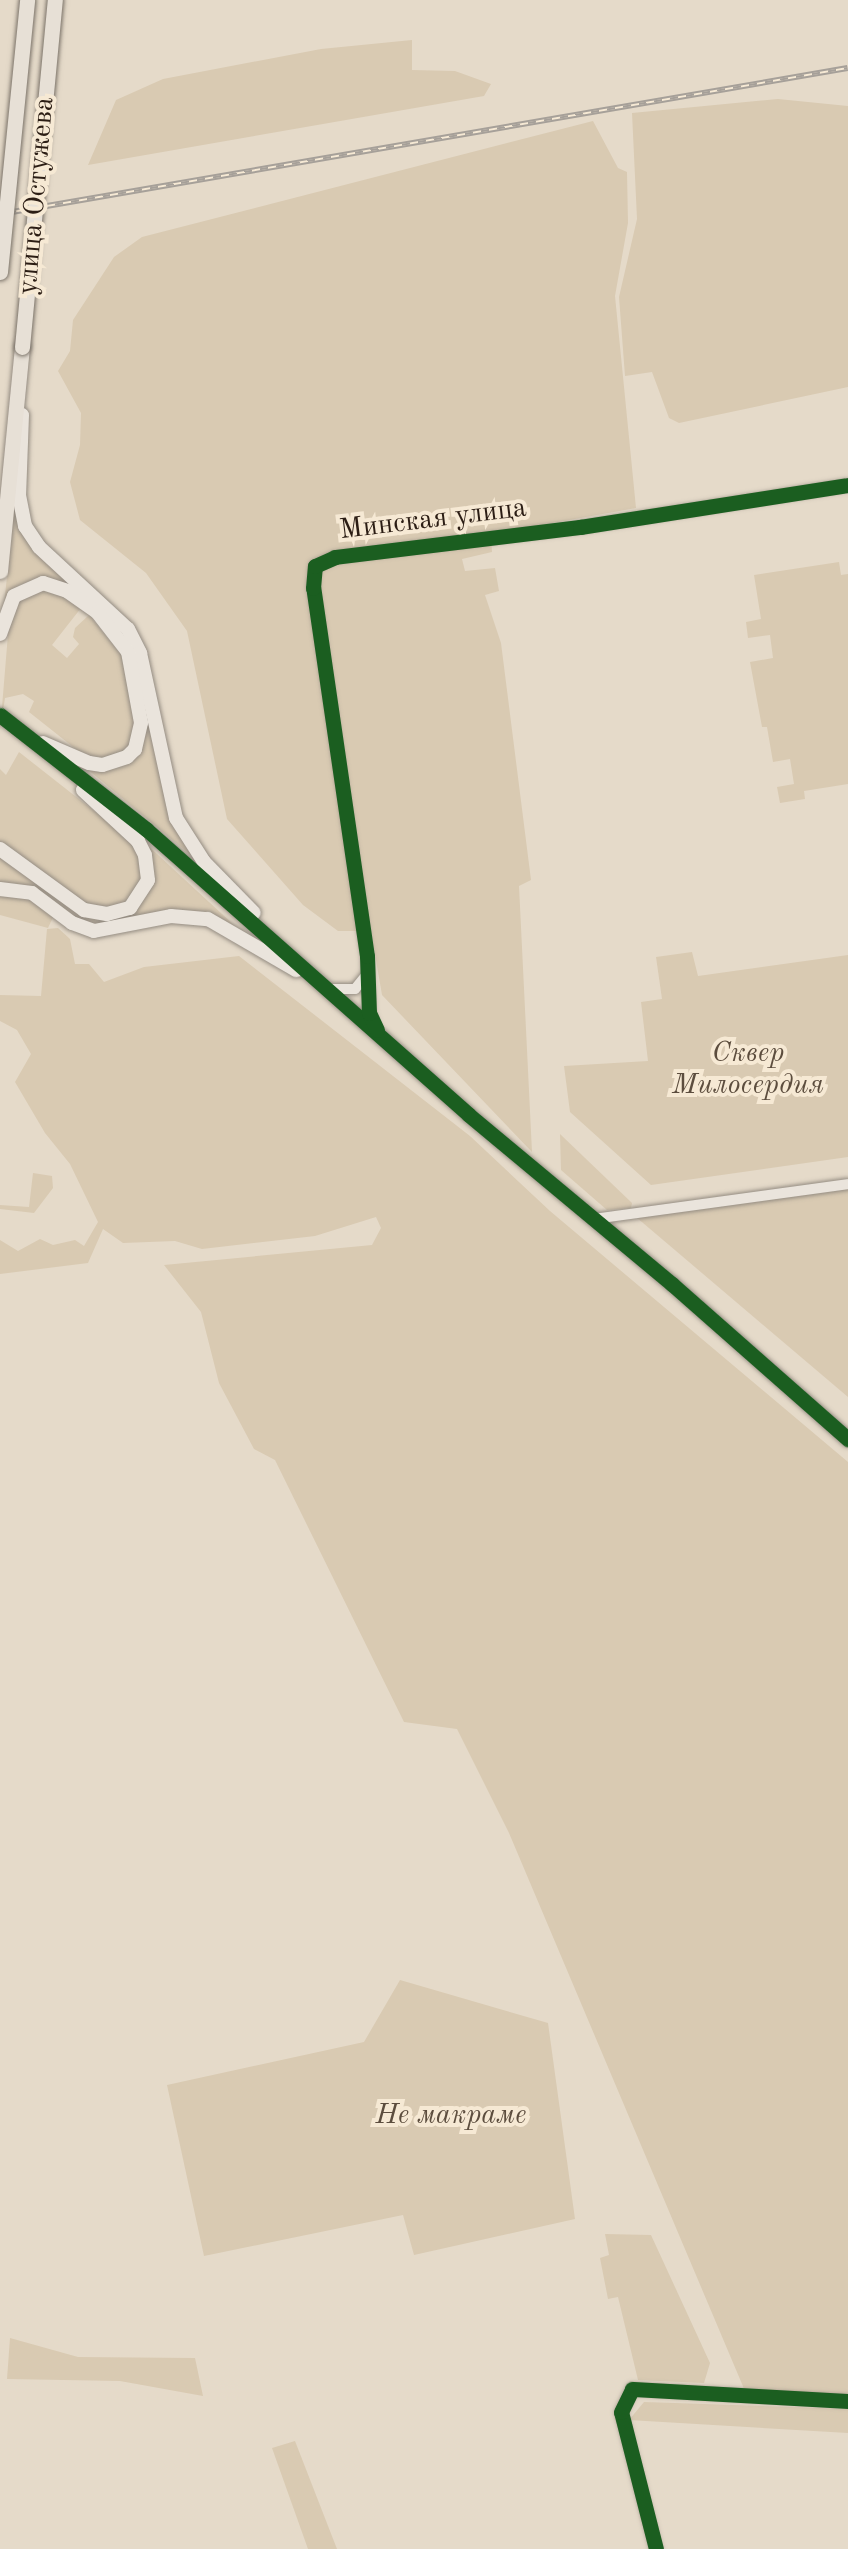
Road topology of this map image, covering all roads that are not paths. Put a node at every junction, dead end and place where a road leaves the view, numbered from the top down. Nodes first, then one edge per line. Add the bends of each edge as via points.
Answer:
1 (27, 0) edge
2 (55, 0) edge
3 (0, 272) edge
4 (22, 347) junction
5 (848, 485) edge
6 (0, 571) edge
7 (0, 634) edge
8 (0, 715) edge
9 (28, 737) junction
10 (0, 848) edge
11 (0, 889) edge
12 (309, 972) junction
13 (368, 974) junction
14 (326, 988) junction
15 (377, 1030) junction
16 (848, 1184) edge
17 (592, 1220) junction
18 (848, 1439) edge
19 (848, 2401) edge
20 (656, 2549) edge

1 - 3 main road, улица Остужева, bridge
2 - 4 main road, улица Остужева, bridge
4 - 6 main road, улица Остужева
4 - 12 street via 19,495 25,526 128,629 140,653 180,827 204,862
5 - 13 street, Минская улица via 319,562 313,588
7 - 9 street via 14,596 43,584 66,590 96,612 128,652 141,723 127,757 88,763
8 - 9 street
9 - 10 street via 138,842 148,880 130,908 97,914 56,894
9 - 12 street
11 - 14 street via 24,890 94,931 171,916 208,918
12 - 14 street
13 - 14 street via 355,989
13 - 15 street, Минская улица via 369,1013
14 - 15 street
15 - 17 street
16 - 17 street
17 - 18 street
19 - 20 street via 632,2389 621,2412

